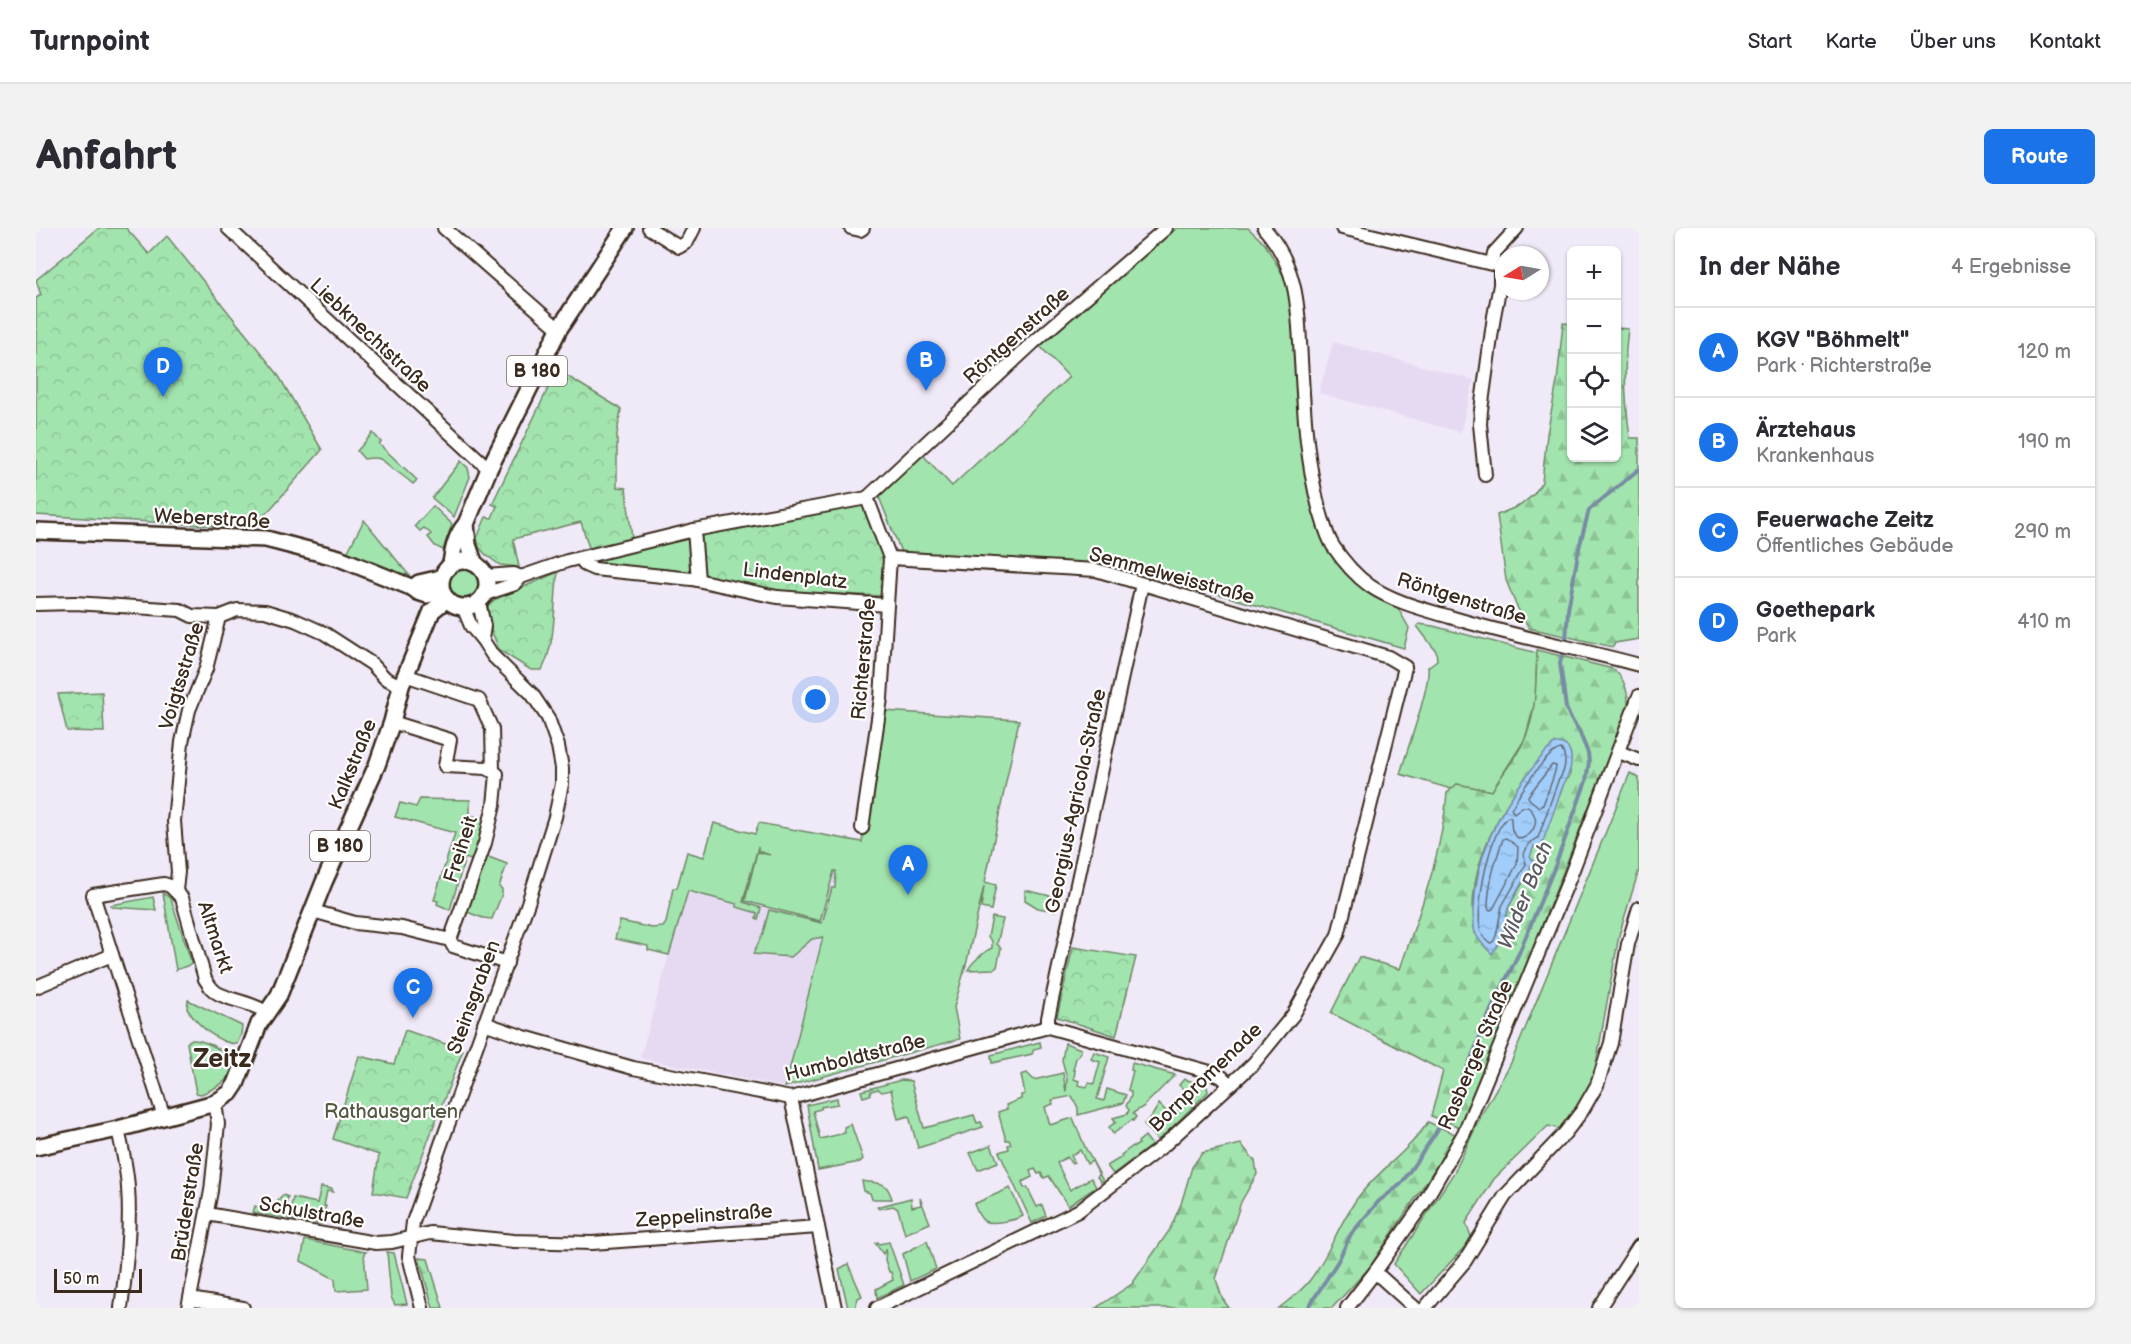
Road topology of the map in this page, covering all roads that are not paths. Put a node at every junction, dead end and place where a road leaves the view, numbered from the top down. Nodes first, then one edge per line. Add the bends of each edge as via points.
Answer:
1 (228, 228) edge
2 (444, 228) edge
3 (625, 228) edge
4 (649, 228) edge
5 (694, 228) edge
6 (851, 228) edge
7 (863, 228) edge
8 (1166, 228) edge
9 (1264, 228) edge
10 (1342, 228) edge
11 (1517, 228) edge
12 (1492, 263) junction
13 (558, 329) junction
14 (489, 469) junction
15 (1485, 476) dead end
16 (867, 498) junction
17 (466, 524) junction
18 (694, 530) junction
19 (36, 531) edge
20 (581, 558) junction
21 (890, 558) junction
22 (474, 562) junction
23 (451, 564) junction
24 (486, 576) junction
25 (521, 577) junction
26 (699, 580) junction
27 (1142, 584) junction
28 (444, 590) junction
29 (482, 598) junction
30 (36, 604) edge
31 (887, 604) junction
32 (463, 607) junction
33 (219, 617) junction
34 (482, 639) junction
35 (1401, 664) joint
36 (1639, 665) edge
37 (403, 680) junction
38 (1639, 696) edge
39 (392, 722) junction
40 (1619, 752) junction
41 (1639, 760) edge
42 (493, 770) junction
43 (862, 828) dead end
44 (176, 890) junction
45 (1639, 908) edge
46 (313, 910) junction
47 (450, 940) junction
48 (112, 955) junction
49 (507, 963) junction
50 (36, 987) edge
51 (266, 1012) junction
52 (484, 1023) junction
53 (1048, 1027) junction
54 (1230, 1085) junction
55 (791, 1098) junction
56 (219, 1101) junction
57 (164, 1117) junction
58 (118, 1129) junction
59 (36, 1148) edge
60 (207, 1214) junction
61 (818, 1227) junction
62 (410, 1238) junction
63 (592, 1243) joint
64 (1639, 1246) edge
65 (1375, 1272) junction
66 (189, 1303) edge
67 (121, 1308) edge
68 (243, 1308) edge
69 (422, 1308) edge
70 (835, 1308) edge
71 (877, 1308) edge
72 (1347, 1308) edge
73 (1415, 1308) edge
74 (1425, 1308) edge
75 (1599, 1308) edge

1 - 14 street, Liebknechtstraße
2 - 13 street
3 - 13 main road, B 180
4 - 5 street via 679,247 687,242
6 - 7 street
8 - 16 street, Röntgenstraße via 1033,343
9 - 36 street, Röntgenstraße via 1284,255 1294,283 1311,478 1332,544 1357,575 1383,593 1411,605 1484,628
10 - 12 street
11 - 12 street via 1494,253
12 - 15 street via 1500,266 1500,285 1481,411
13 - 14 main road, B 180
14 - 17 main road, B 180
16 - 18 street
16 - 21 street, Richterstraße
17 - 22 main road
17 - 23 main road, B 180 via 453,549
18 - 20 street
18 - 26 street
19 - 28 main road, Weberstraße via 266,539 339,558 427,595
20 - 25 street
20 - 26 street, Lindenplatz via 594,569
21 - 27 street, Semmelweisstraße via 1092,569
21 - 31 street, Richterstraße
22 - 23 main road
22 - 24 main road
23 - 28 main road
24 - 25 street
24 - 29 main road via 488,585
25 - 29 street via 515,584
26 - 31 street, Lindenplatz via 777,597
27 - 35 street, Semmelweisstraße
27 - 53 street, Georgius-Agricola-Straße
28 - 32 main road via 454,605
28 - 37 main road, Kalkstraße / B 180
29 - 32 main road
29 - 34 street
30 - 33 street, Freiheit via 180,610 192,616
31 - 43 street, Richterstraße via 881,698
32 - 34 street, Steinsgraben
33 - 37 street, Freiheit via 237,610 265,611 295,620 324,633 372,664 385,678
33 - 44 street, Voigtsstraße via 182,742 174,821
34 - 49 street, Steinsgraben via 501,666 538,701 548,718 562,768 561,796
35 - 54 street, Bornpromenade via 1404,674 1338,935 1293,1015 1253,1064
37 - 39 main road, Kalkstraße / B 180
37 - 42 street, Freiheit via 478,699 492,729
38 - 40 street, Rasberger Straße
39 - 42 street via 450,740 445,766
39 - 46 main road, Kalkstraße / B 180
40 - 41 street
40 - 65 street, Rasberger Straße via 1464,1133 1423,1204
42 - 47 street, Freiheit via 498,781 485,843
44 - 48 street, Altmarkt via 164,884 93,895
44 - 51 street, Altmarkt via 212,990
45 - 74 street via 1628,944 1611,1043 1597,1084 1565,1133 1505,1196 1465,1261
46 - 47 street via 355,923 402,928
46 - 51 main road, Kalkstraße / B 180 via 279,995
47 - 49 street via 453,946
48 - 50 street
48 - 57 street, Altmarkt
49 - 52 street, Steinsgraben
51 - 56 main road, B 180 via 236,1084
52 - 55 street, Humboldtstraße via 633,1068
52 - 62 street, Steinsgraben via 420,1199
53 - 54 street via 1210,1072
53 - 55 street, Humboldtstraße
54 - 71 street, Bornpromenade via 1163,1146 1078,1211
55 - 61 street
56 - 57 main road
56 - 60 street, Brüderstraße
57 - 58 main road
58 - 59 main road
58 - 67 street via 128,1190
60 - 62 street, Schulstraße via 376,1243
60 - 66 street, Brüderstraße
61 - 63 street, Zeppelinstraße
61 - 70 street
62 - 63 street, Schulstraße via 430,1233
62 - 69 street, Steinsgraben via 410,1261
64 - 75 street
65 - 72 street, Rasberger Straße
65 - 73 street
66 - 68 street

